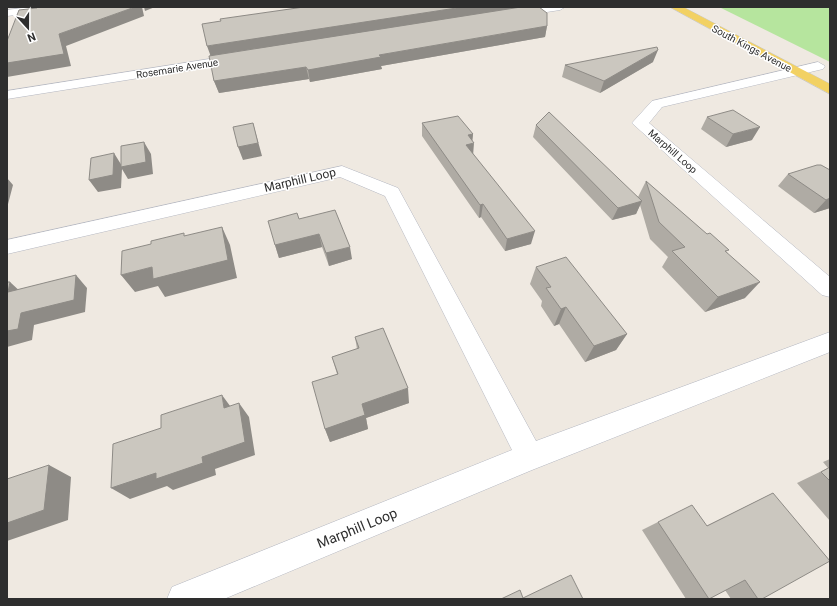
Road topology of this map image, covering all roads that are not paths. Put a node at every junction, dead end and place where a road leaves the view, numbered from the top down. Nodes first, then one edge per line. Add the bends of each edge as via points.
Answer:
1 (58, 7) edge
2 (560, 7) edge
3 (675, 7) edge
4 (7, 13) edge
5 (504, 16) edge
6 (252, 56) edge
7 (797, 64) junction
8 (818, 66) joint
9 (830, 73) edge
10 (830, 90) edge
11 (7, 95) edge
12 (7, 247) edge
13 (830, 289) edge
14 (830, 342) edge
15 (530, 457) junction
16 (184, 599) edge

1 - 4 street
2 - 5 street
3 - 7 main road, South Kings Avenue
6 - 11 street, Rosemarie Avenue
7 - 8 street, Marphill Loop
7 - 10 main road, South Kings Avenue
7 - 13 street, Marphill Loop via 657,104 640,124
8 - 9 main road
12 - 15 street, Marphill Loop via 342,171 392,192
14 - 15 street, Marphill Loop
15 - 16 street, Marphill Loop

